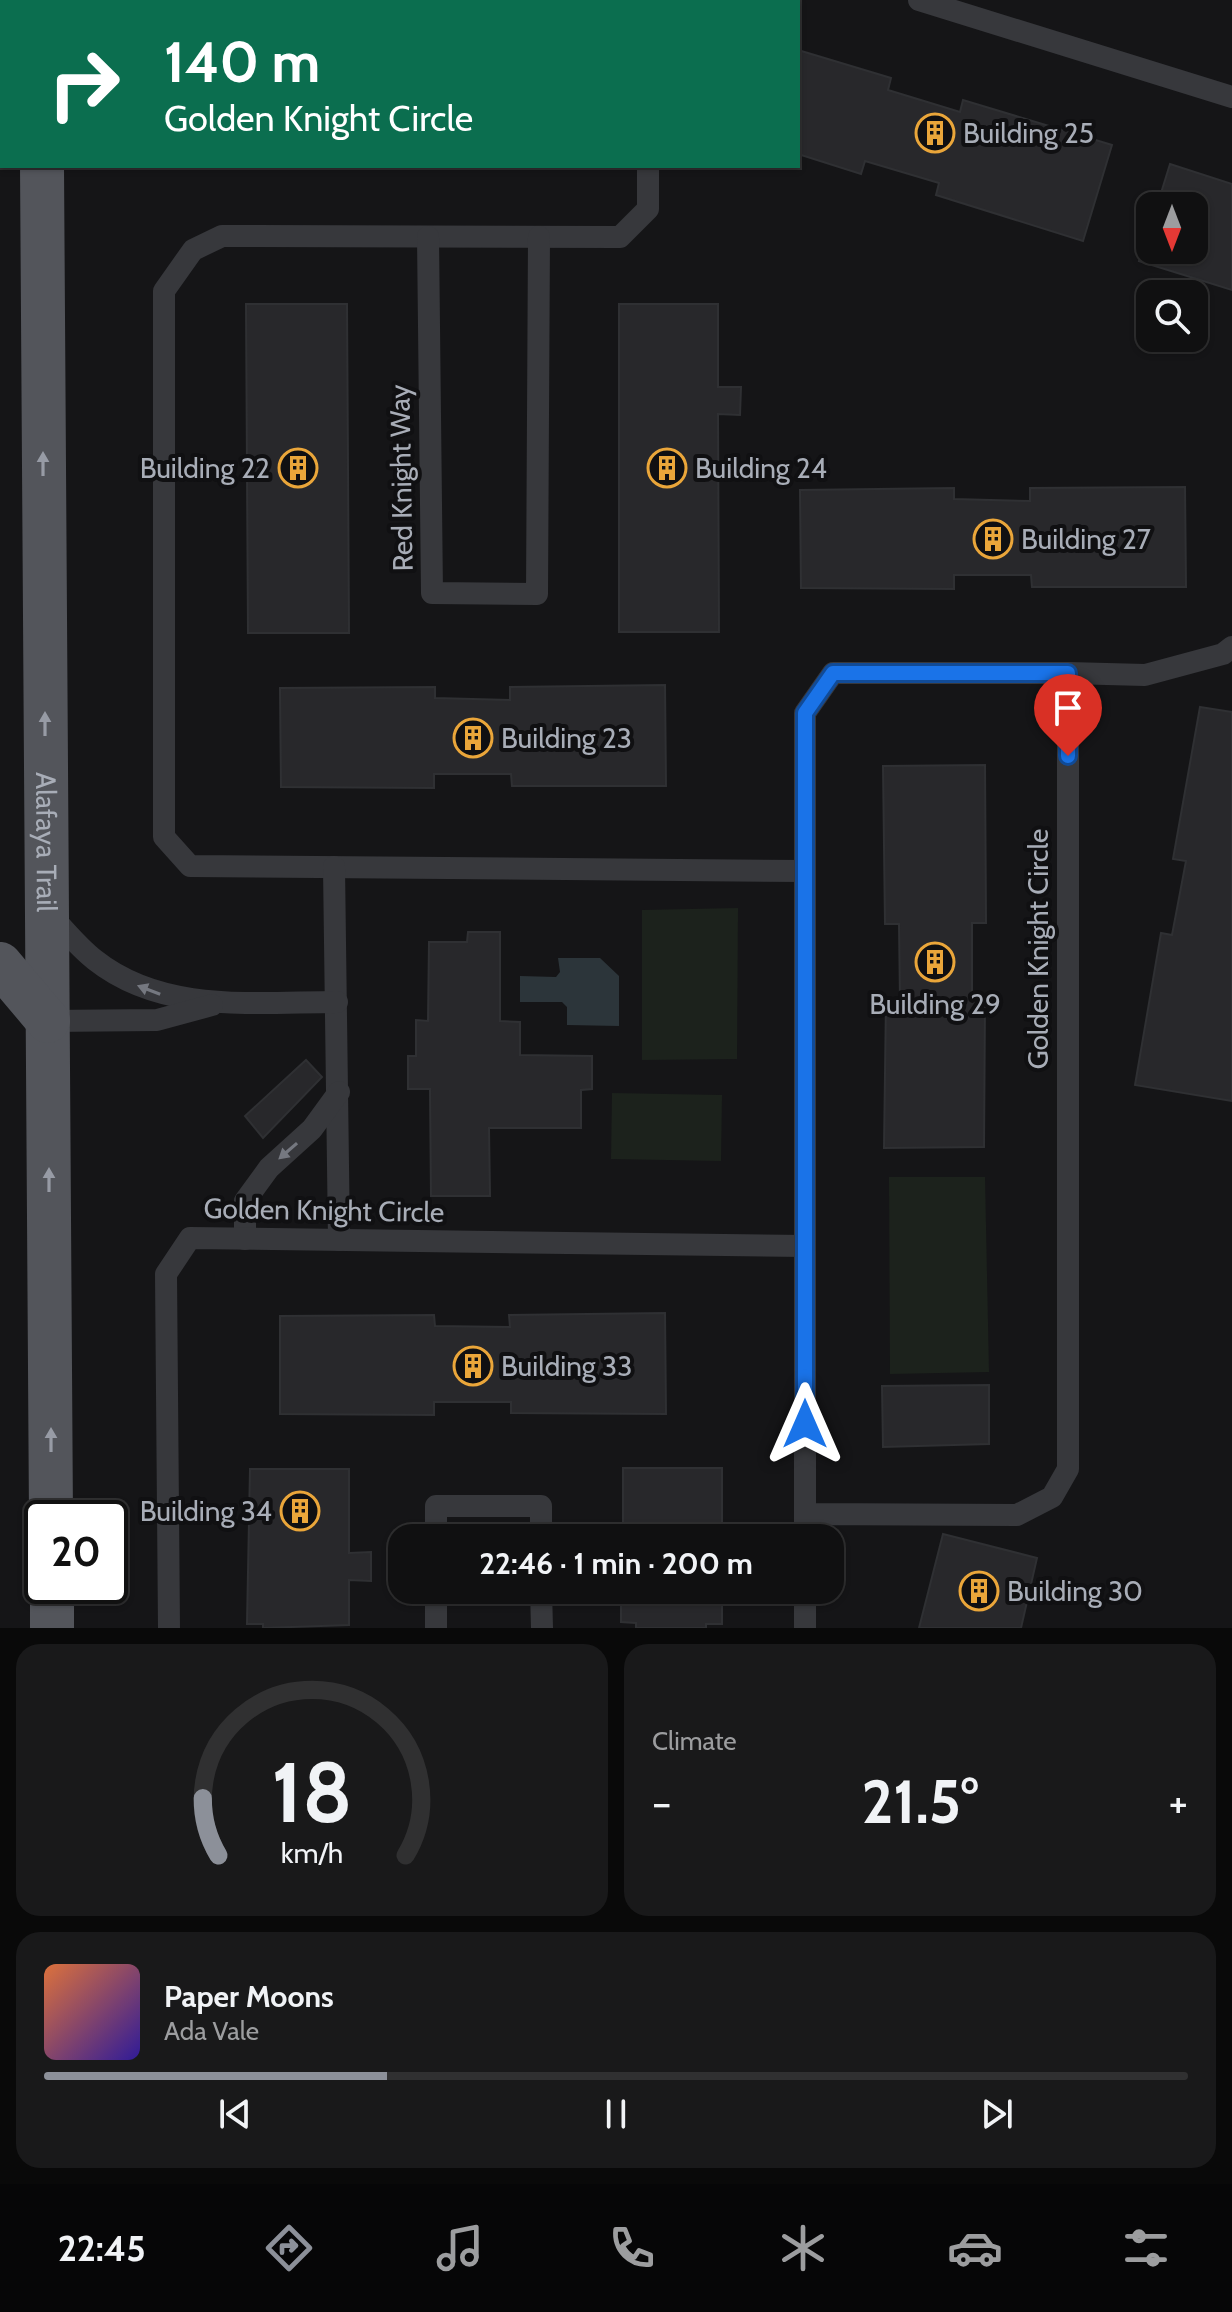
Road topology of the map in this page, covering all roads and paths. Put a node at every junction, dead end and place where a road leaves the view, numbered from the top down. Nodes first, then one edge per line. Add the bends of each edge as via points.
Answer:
1 (919, 0) edge
2 (1232, 97) edge
3 (648, 168) edge
4 (49, 172) edge
5 (428, 237) junction
6 (539, 237) junction
7 (1232, 647) edge
8 (1068, 673) junction
9 (334, 867) junction
10 (805, 871) junction
11 (47, 911) junction
12 (0, 964) edge
13 (225, 1002) junction
14 (337, 1002) junction
15 (48, 1021) junction
16 (339, 1092) junction
17 (245, 1239) junction
18 (339, 1240) junction
19 (805, 1246) junction
20 (51, 1500) edge
21 (805, 1514) junction
22 (436, 1524) edge
23 (541, 1524) edge
24 (805, 1524) edge
25 (52, 1604) edge
26 (436, 1604) edge
27 (541, 1604) edge
28 (805, 1604) edge
29 (52, 1628) edge
30 (169, 1628) edge
31 (436, 1628) edge
32 (542, 1628) edge
33 (805, 1628) edge

1 - 2 lane
3 - 6 lane via 648,209 620,237
11 -> 4 main road, Alafaya Trail
5 - 6 lane
5 - 6 lane, Red Knight Way via 432,593 537,594
5 - 9 lane via 222,236 193,250 164,291 164,837 190,866
7 - 8 lane via 1145,675
8 - 10 lane via 833,673 805,713
8 - 21 lane, Golden Knight Circle via 1068,1469 1052,1497 1017,1515
9 - 10 lane
9 - 14 lane
10 - 19 lane
13 -> 11 lane via 157,994 127,981 94,960
11 - 15 main road, Alafaya Trail
12 - 15 main road
13 - 14 lane
13 - 15 lane via 157,1020
14 - 16 lane
20 -> 15 main road, Alafaya Trail
16 -> 17 lane via 245,1201
16 - 18 lane
17 - 18 lane, Golden Knight Circle
17 - 30 lane, Golden Knight Circle via 190,1238 166,1274
18 - 19 lane, Golden Knight Circle
19 - 21 lane
21 - 24 lane
22 - 23 lane via 436,1506 541,1506
25 - 29 main road
26 - 31 lane
27 - 32 lane
28 - 33 lane

